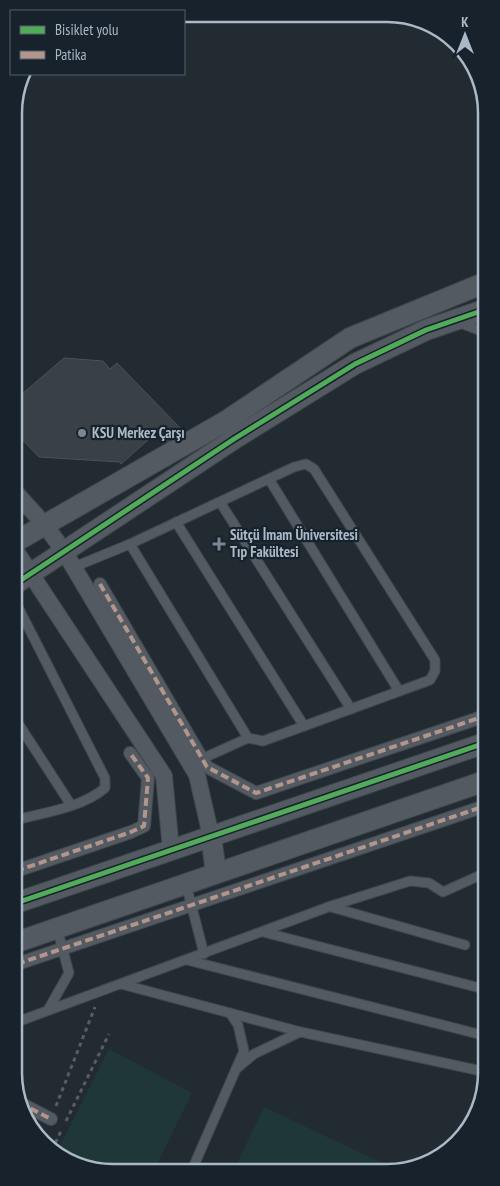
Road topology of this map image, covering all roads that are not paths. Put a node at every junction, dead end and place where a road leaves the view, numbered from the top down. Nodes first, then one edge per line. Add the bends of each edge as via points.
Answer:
1 (478, 286) edge
2 (478, 312) edge
3 (454, 320) junction
4 (478, 330) edge
5 (269, 479) junction
6 (23, 500) edge
7 (220, 502) junction
8 (176, 522) junction
9 (44, 524) junction
10 (23, 537) edge
11 (130, 544) junction
12 (69, 559) junction
13 (24, 579) edge
14 (100, 584) dead end
15 (22, 616) edge
16 (399, 691) junction
17 (351, 709) junction
18 (477, 719) edge
19 (304, 726) junction
20 (22, 730) edge
21 (248, 738) junction
22 (477, 746) edge
23 (130, 752) dead end
24 (197, 762) junction
25 (477, 784) edge
26 (71, 805) junction
27 (477, 809) edge
28 (22, 815) edge
29 (211, 836) junction
30 (172, 850) junction
31 (22, 869) edge
32 (216, 873) junction
33 (477, 877) edge
34 (186, 884) junction
35 (22, 901) edge
36 (191, 904) junction
37 (331, 906) junction
38 (57, 928) junction
39 (263, 932) junction
40 (22, 940) edge
41 (465, 945) dead end
42 (62, 948) junction
43 (204, 954) junction
44 (187, 960) junction
45 (22, 962) edge
46 (121, 984) junction
47 (477, 987) edge
48 (48, 1010) junction
49 (230, 1014) junction
50 (22, 1020) edge
51 (301, 1032) junction
52 (477, 1034) edge
53 (236, 1070) junction
54 (477, 1070) edge
55 (29, 1108) edge
56 (51, 1119) road end
57 (195, 1164) edge

1 - 9 street via 350,338 226,421
2 - 3 street
3 - 4 lane
3 - 12 street via 355,364 234,439
5 - 7 lane
5 - 16 lane
5 - 16 lane via 306,464 314,469 435,660 435,671 430,680
6 - 9 street
7 - 8 lane
7 - 17 lane
8 - 11 lane
8 - 19 lane
9 - 10 street
9 - 12 street
11 - 12 lane
11 - 21 lane
12 - 13 street
12 - 24 street
13 - 30 street via 164,776
14 - 24 street
15 - 26 lane via 105,778 105,788 96,796
16 - 17 lane
17 - 19 lane
18 - 24 street via 256,793
19 - 21 lane via 263,740
20 - 26 lane
21 - 24 lane
22 - 29 street
23 - 31 street via 148,778 144,826
24 - 29 street via 196,775
25 - 32 street
26 - 28 lane
27 - 36 street
29 - 30 street
29 - 32 street
30 - 35 street
32 - 34 street
33 - 37 lane via 442,892 429,883 410,881
34 - 36 lane
34 - 38 street
36 - 42 street
36 - 43 lane
37 - 39 lane
37 - 41 lane
38 - 40 street
38 - 42 lane
39 - 43 lane
39 - 47 lane
42 - 45 street
42 - 48 lane via 70,973
43 - 44 lane
44 - 46 lane
44 - 52 lane
46 - 48 lane
46 - 49 lane
48 - 50 lane
49 - 51 lane
49 - 53 lane via 238,1024 244,1052
51 - 53 lane via 254,1054
51 - 54 lane
53 - 57 lane
55 - 56 street

